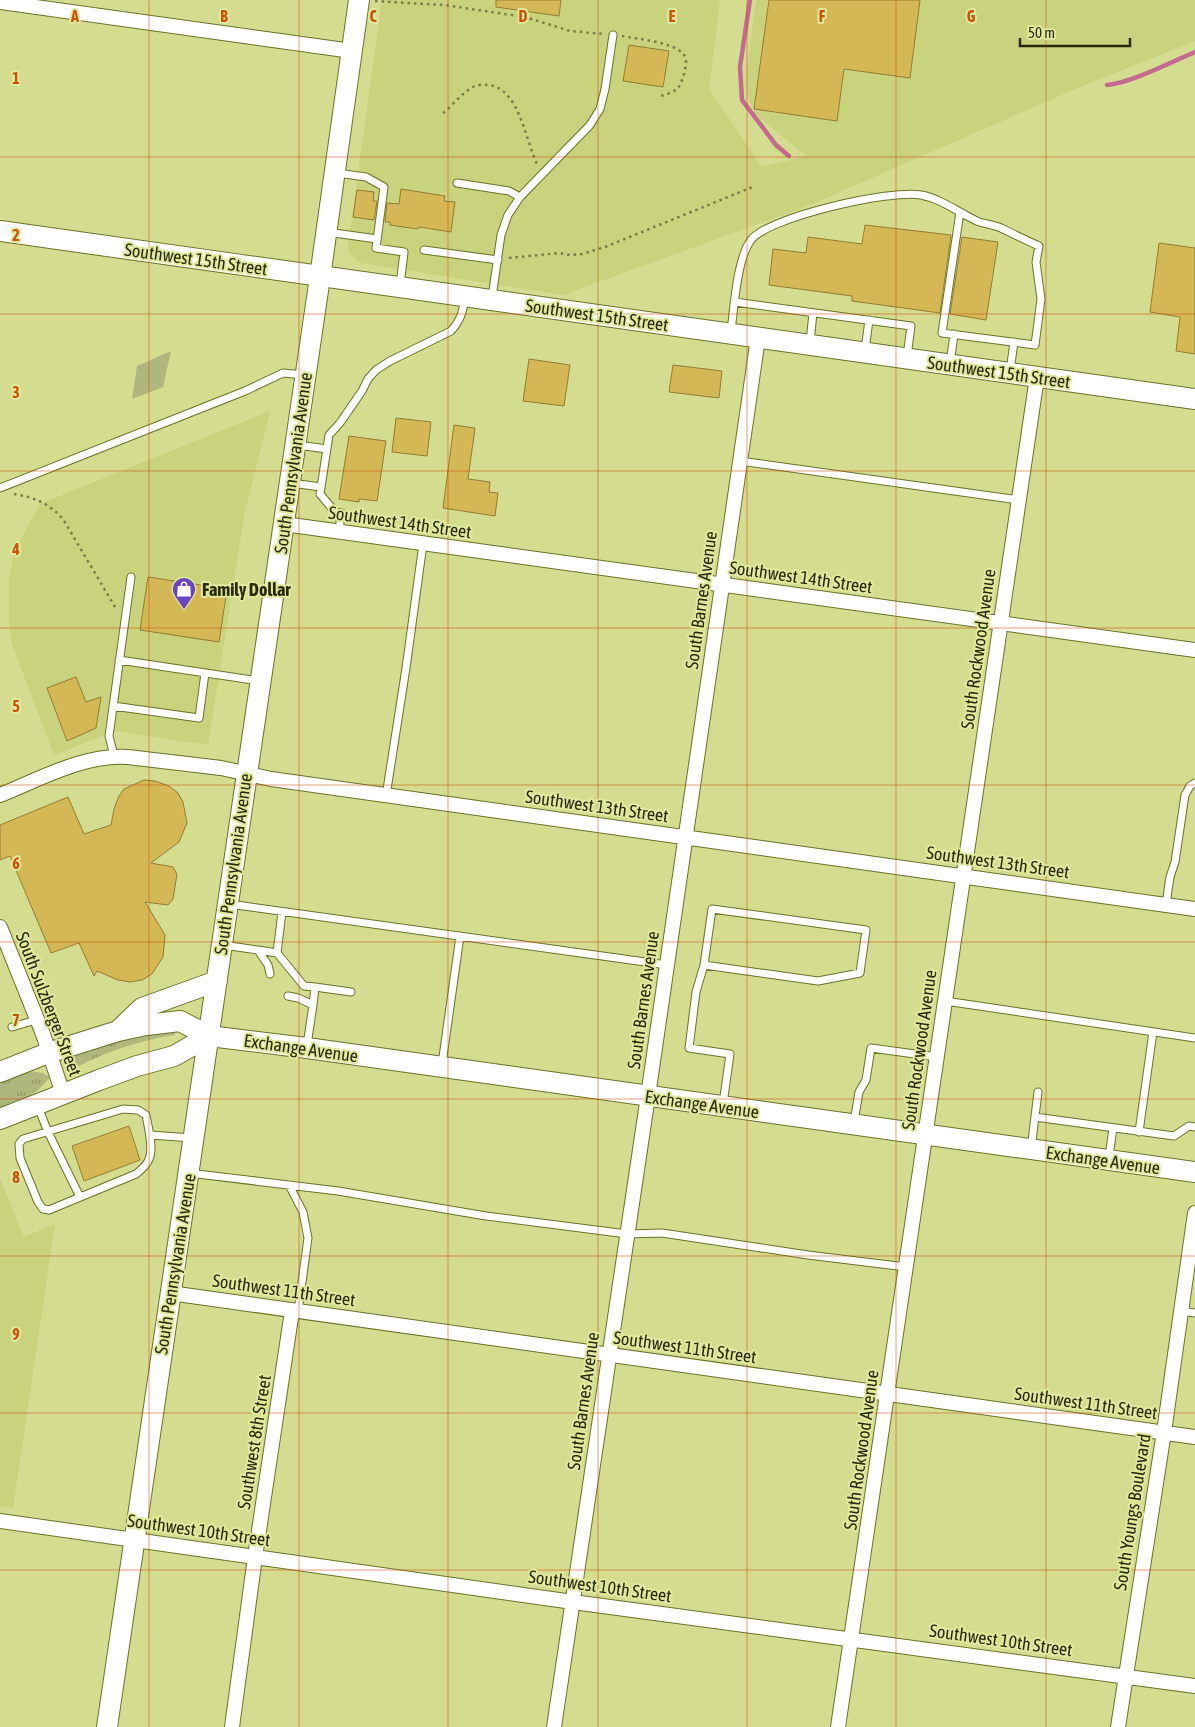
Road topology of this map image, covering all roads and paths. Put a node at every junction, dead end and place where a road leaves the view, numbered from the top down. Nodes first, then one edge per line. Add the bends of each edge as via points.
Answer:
1 (359, 0) edge
2 (369, 0) edge
3 (0, 2) edge
4 (613, 35) junction
5 (352, 51) junction
6 (661, 96) dead end
7 (444, 113) dead end
8 (335, 173) junction
9 (543, 173) junction
10 (457, 183) dead end
11 (755, 186) dead end
12 (520, 197) junction
13 (960, 212) junction
14 (0, 231) edge
15 (326, 232) junction
16 (377, 240) junction
17 (424, 250) dead end
18 (498, 260) junction
19 (320, 277) junction
20 (399, 288) junction
21 (465, 296) junction
22 (492, 300) junction
23 (735, 302) junction
24 (813, 313) junction
25 (869, 320) junction
26 (730, 334) junction
27 (954, 334) junction
28 (758, 338) junction
29 (1014, 342) junction
30 (809, 345) junction
31 (864, 353) junction
32 (906, 359) junction
33 (950, 365) junction
34 (1009, 374) junction
35 (306, 375) junction
36 (1037, 377) junction
37 (1195, 399) edge
38 (295, 445) junction
39 (326, 449) junction
40 (740, 461) junction
41 (290, 483) junction
42 (321, 487) junction
43 (0, 488) edge
44 (6, 493) dead end
45 (1019, 500) junction
46 (284, 524) junction
47 (339, 532) junction
48 (423, 544) junction
49 (131, 577) dead end
50 (722, 585) junction
51 (126, 609) junction
52 (1001, 623) junction
53 (1195, 650) edge
54 (119, 660) junction
55 (204, 673) junction
56 (260, 682) junction
57 (113, 706) junction
58 (114, 756) junction
59 (246, 773) junction
60 (1195, 783) edge
61 (0, 795) edge
62 (386, 796) junction
63 (685, 837) junction
64 (963, 876) junction
65 (227, 904) junction
66 (1166, 904) junction
67 (1195, 908) edge
68 (282, 912) junction
69 (0, 927) edge
70 (460, 936) junction
71 (221, 945) junction
72 (258, 950) junction
73 (277, 953) junction
74 (268, 964) junction
75 (667, 965) junction
76 (704, 965) junction
77 (278, 969) dead end
78 (270, 974) dead end
79 (216, 981) junction
80 (315, 987) junction
81 (296, 990) dead end
82 (351, 992) dead end
83 (288, 996) dead end
84 (298, 998) junction
85 (945, 1001) junction
86 (313, 1005) junction
87 (36, 1020) junction
88 (12, 1027) dead end
89 (118, 1032) junction
90 (1153, 1032) junction
91 (209, 1036) junction
92 (1195, 1038) edge
93 (307, 1048) junction
94 (48, 1053) junction
95 (937, 1057) junction
96 (442, 1067) junction
97 (0, 1072) edge
98 (1038, 1092) dead end
99 (63, 1094) junction
100 (648, 1096) junction
101 (37, 1104) junction
102 (723, 1107) junction
103 (1035, 1117) junction
104 (0, 1119) edge
105 (854, 1125) junction
106 (1195, 1127) edge
107 (1112, 1128) junction
108 (48, 1132) junction
109 (1139, 1132) junction
110 (150, 1135) junction
111 (926, 1135) junction
112 (194, 1138) junction
113 (1031, 1150) junction
114 (1108, 1160) junction
115 (1195, 1172) edge
116 (189, 1173) junction
117 (289, 1185) junction
118 (80, 1197) junction
119 (1195, 1213) edge
120 (627, 1234) junction
121 (906, 1268) junction
122 (170, 1293) junction
123 (295, 1311) junction
124 (1188, 1312) edge
125 (609, 1355) junction
126 (888, 1394) junction
127 (1164, 1432) junction
128 (1195, 1437) edge
129 (0, 1521) edge
130 (134, 1540) junction
131 (255, 1557) junction
132 (573, 1602) junction
133 (852, 1639) junction
134 (1125, 1676) junction
135 (1195, 1686) edge
136 (107, 1727) edge
137 (232, 1727) edge
138 (554, 1727) edge
139 (838, 1727) edge
140 (1118, 1727) edge

1 - 5 main road, South Pennsylvania Avenue
2 - 4 path via 444,5 525,17 570,31
3 - 5 street
4 - 6 path via 667,45 683,54 686,67 680,86 675,92
4 - 9 lane via 600,109 590,125
5 - 8 main road, South Pennsylvania Avenue
7 - 9 path via 473,87 482,84 503,90 516,108 535,161
8 - 15 main road, South Pennsylvania Avenue
8 - 16 lane via 366,178 384,187
9 - 12 lane
10 - 12 lane via 509,191
11 - 18 path via 582,254 558,253
12 - 18 lane via 508,214
13 - 23 lane via 922,195 906,193 829,208 778,223 760,231 751,240 744,253
13 - 27 lane via 942,332
13 - 29 lane via 1038,246 1036,262 1040,300 1035,345
14 - 19 main road, Southwest 15th Street
15 - 16 lane
15 - 19 main road, South Pennsylvania Avenue
16 - 20 lane via 376,248 404,252
17 - 18 lane
18 - 22 lane
19 - 20 main road, Southwest 15th Street
19 - 35 main road, South Pennsylvania Avenue
20 - 21 main road, Southwest 15th Street
21 - 22 main road, Southwest 15th Street
21 - 39 lane via 462,317 450,331 376,370 329,435
22 - 26 main road, Southwest 15th Street
23 - 24 lane
23 - 26 lane
24 - 25 lane
24 - 30 lane
25 - 31 lane
25 - 32 lane via 911,326
26 - 28 main road, Southwest 15th Street
27 - 29 lane
27 - 33 lane
28 - 30 main road, Southwest 15th Street
28 - 40 street, South Barnes Avenue
29 - 34 lane
30 - 31 main road, Southwest 15th Street
31 - 32 main road, Southwest 15th Street
32 - 33 main road, Southwest 15th Street
33 - 34 main road, Southwest 15th Street
34 - 36 main road, Southwest 15th Street
35 - 38 main road, South Pennsylvania Avenue
35 - 43 lane via 276,375 245,391
36 - 37 main road, Southwest 15th Street
36 - 45 street, South Rockwood Avenue
38 - 39 lane
38 - 41 main road, South Pennsylvania Avenue
39 - 42 lane
40 - 45 lane
40 - 50 street, South Barnes Avenue
41 - 42 lane
41 - 46 main road, South Pennsylvania Avenue
42 - 47 lane via 320,494 335,512 341,513
44 - 51 path via 40,501 64,519 116,608
45 - 52 street, South Rockwood Avenue
46 - 47 street, Southwest 14th Street
46 - 56 main road, South Pennsylvania Avenue
47 - 48 street, Southwest 14th Street
48 - 50 street, Southwest 14th Street
48 - 62 lane
49 - 51 lane
50 - 52 street, Southwest 14th Street
50 - 63 street, South Barnes Avenue
51 - 54 lane
52 - 53 street, Southwest 14th Street
52 - 64 street, South Rockwood Avenue
54 - 55 lane
54 - 57 lane
55 - 56 lane
55 - 57 lane via 199,718
56 - 59 main road, South Pennsylvania Avenue
57 - 58 lane via 109,736
58 - 59 street, Southwest 13th Street
58 - 61 street, Southwest 13th Street via 83,762
59 - 62 street, Southwest 13th Street via 272,780
59 - 65 main road, South Pennsylvania Avenue
60 - 66 lane via 1185,795
62 - 63 street, Southwest 13th Street
63 - 64 street, Southwest 13th Street
63 - 75 street, South Barnes Avenue
64 - 66 street, Southwest 13th Street
64 - 85 street, South Rockwood Avenue
65 - 68 lane
65 - 71 main road, South Pennsylvania Avenue
66 - 67 street, Southwest 13th Street
68 - 70 lane
68 - 73 lane
69 - 87 street, South Sulzberger Street
70 - 75 lane
70 - 96 lane
71 - 72 lane
71 - 79 main road, South Pennsylvania Avenue
72 - 73 lane
72 - 74 lane
73 - 80 lane via 304,986
74 - 77 lane
74 - 78 lane
75 - 100 street, South Barnes Avenue
76 - 76 lane via 712,909 866,930 860,973 818,981
76 - 102 lane via 696,992 689,1048 730,1054
79 - 89 main road via 142,1008
79 - 91 main road, South Pennsylvania Avenue
80 - 82 lane
80 - 86 lane
81 - 84 lane
83 - 84 lane
84 - 86 lane
85 - 90 lane
85 - 95 street, South Rockwood Avenue
86 - 93 lane
87 - 88 lane
87 - 94 street, South Sulzberger Street
89 - 91 main road, Exchange Avenue via 180,1021
89 - 94 main road, Exchange Avenue
90 - 92 lane
90 - 109 lane
91 - 93 main road, Exchange Avenue
91 - 99 main road via 174,1056 137,1066
91 - 112 main road, South Pennsylvania Avenue
93 - 96 main road, Exchange Avenue
94 - 97 main road, Exchange Avenue
94 - 99 street, South Sulzberger Street
95 - 105 lane via 871,1048 866,1080 858,1092
95 - 111 street, South Rockwood Avenue
96 - 100 main road, Exchange Avenue
98 - 103 lane
99 - 101 main road
100 - 102 main road, Exchange Avenue
100 - 120 street, South Barnes Avenue
101 - 104 main road
101 - 108 lane
102 - 105 main road, Exchange Avenue
103 - 107 lane
103 - 113 lane
105 - 111 main road, Exchange Avenue
106 - 109 lane via 1189,1126 1174,1136
107 - 109 lane
107 - 114 lane
108 - 110 lane via 123,1108 138,1110 146,1116
108 - 118 lane
108 - 118 lane via 23,1139 19,1144 20,1158 38,1202 49,1210
110 - 112 lane
110 - 118 lane via 150,1158 136,1174
111 - 113 main road, Exchange Avenue
111 - 121 street, South Rockwood Avenue
112 - 116 main road, South Pennsylvania Avenue
113 - 114 main road, Exchange Avenue
114 - 115 main road, Exchange Avenue
116 - 117 lane
116 - 122 main road, South Pennsylvania Avenue
117 - 120 lane
117 - 123 lane via 303,1212 308,1238
119 - 124 street, South Youngs Boulevard
120 - 121 lane via 662,1233
120 - 125 street, South Barnes Avenue
121 - 126 street, South Rockwood Avenue
122 - 123 street, Southwest 11th Street
122 - 130 main road, South Pennsylvania Avenue
123 - 125 street, Southwest 11th Street
123 - 131 street, Southwest 8th Street
124 - 127 street, South Youngs Boulevard
125 - 126 street, Southwest 11th Street
125 - 132 street, South Barnes Avenue
126 - 127 street, Southwest 11th Street
126 - 133 street, South Rockwood Avenue
127 - 128 street, Southwest 11th Street
127 - 134 street, South Youngs Boulevard
129 - 130 street, Southwest 10th Street
130 - 131 street, Southwest 10th Street
130 - 136 main road, South Pennsylvania Avenue
131 - 132 street, Southwest 10th Street
131 - 137 street, Southwest 8th Street
132 - 133 street, Southwest 10th Street
132 - 138 street, South Barnes Avenue
133 - 134 street, Southwest 10th Street
133 - 139 street, South Rockwood Avenue
134 - 135 street, Southwest 10th Street
134 - 140 street, South Youngs Boulevard

